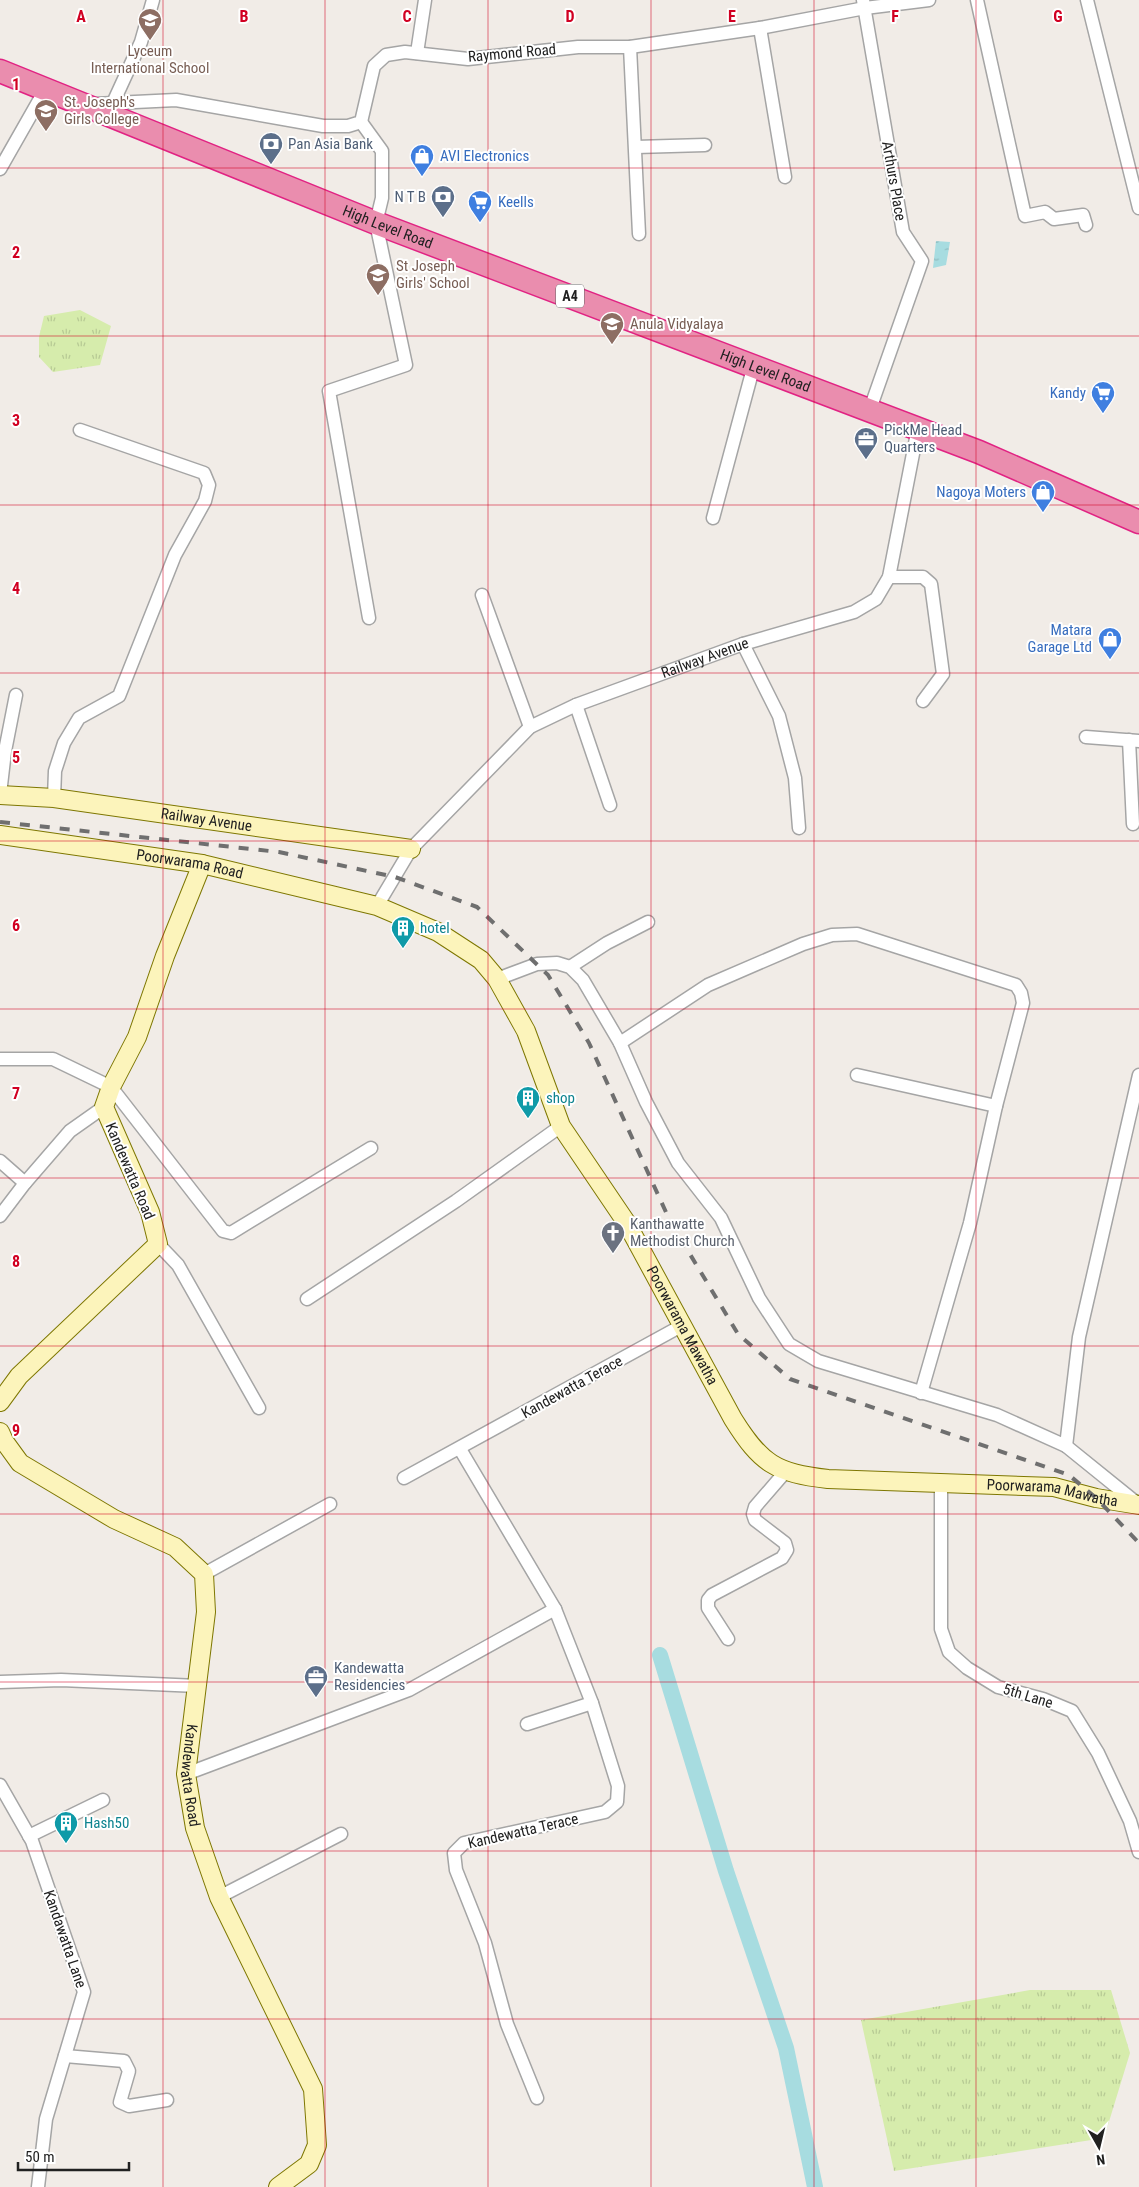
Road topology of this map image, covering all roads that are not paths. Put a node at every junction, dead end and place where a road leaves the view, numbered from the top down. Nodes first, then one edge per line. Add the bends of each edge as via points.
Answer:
1 (153, 0) edge
2 (425, 0) edge
3 (929, 0) edge
4 (977, 0) edge
5 (1087, 0) edge
6 (864, 4) edge
7 (760, 28) junction
8 (630, 47) junction
9 (417, 53) junction
10 (0, 71) edge
11 (45, 90) junction
12 (113, 103) junction
13 (84, 105) junction
14 (361, 122) junction
15 (705, 145) dead end
16 (636, 147) junction
17 (0, 169) edge
18 (785, 177) dead end
19 (1139, 208) edge
20 (376, 223) junction
21 (1086, 225) dead end
22 (639, 234) dead end
23 (754, 365) junction
24 (870, 409) junction
25 (918, 428) junction
26 (80, 430) dead end
27 (713, 518) dead end
28 (1139, 522) edge
29 (888, 577) junction
30 (482, 595) dead end
31 (369, 618) dead end
32 (743, 644) junction
33 (16, 695) dead end
34 (923, 701) dead end
35 (576, 706) junction
36 (530, 727) junction
37 (1086, 737) dead end
38 (1134, 740) edge
39 (0, 794) edge
40 (54, 798) junction
41 (610, 805) dead end
42 (1133, 824) dead end
43 (799, 828) dead end
44 (0, 835) edge
45 (411, 849) junction
46 (202, 864) junction
47 (377, 906) junction
48 (648, 922) dead end
49 (570, 967) junction
50 (497, 979) junction
51 (620, 1043) junction
52 (0, 1059) edge
53 (857, 1075) dead end
54 (1139, 1075) edge
55 (111, 1087) junction
56 (996, 1106) junction
57 (104, 1107) junction
58 (561, 1126) junction
59 (371, 1148) dead end
60 (0, 1161) edge
61 (25, 1183) junction
62 (0, 1216) edge
63 (158, 1244) junction
64 (307, 1299) dead end
65 (683, 1325) junction
66 (922, 1393) junction
67 (0, 1402) edge
68 (259, 1408) dead end
69 (0, 1432) edge
70 (1066, 1446) junction
71 (460, 1449) junction
72 (786, 1471) junction
73 (404, 1478) dead end
74 (941, 1482) junction
75 (330, 1504) dead end
76 (1139, 1505) edge
77 (204, 1574) junction
78 (555, 1609) junction
79 (728, 1639) dead end
80 (0, 1682) edge
81 (198, 1686) junction
82 (592, 1703) junction
83 (527, 1724) dead end
84 (186, 1774) junction
85 (0, 1785) edge
86 (103, 1800) dead end
87 (341, 1834) dead end
88 (29, 1836) junction
89 (1139, 1852) edge
90 (219, 1896) junction
91 (65, 2056) junction
92 (537, 2098) dead end
93 (167, 2100) dead end
94 (38, 2187) edge
95 (278, 2187) edge

1 - 12 street via 141,42
2 - 9 street
3 - 6 street, Raymond Road
4 - 21 street via 1025,216 1045,212 1054,219 1083,215
5 - 19 street
6 - 7 street, Raymond Road
6 - 24 street, Arthurs Place via 903,232 922,262
7 - 8 street, Raymond Road
7 - 18 street
8 - 9 street, Raymond Road via 578,47 468,59
8 - 16 street
9 - 14 street, Raymond Road via 386,55 374,66
10 - 11 highway, High Level Road / A4
11 - 13 highway, High Level Road / A4
11 - 17 street
12 - 13 street
12 - 14 street via 176,100 323,126 348,126
13 - 20 highway, High Level Road / A4
14 - 20 street via 382,150 382,198
15 - 16 street
16 - 22 street
20 - 23 highway, High Level Road / A4
20 - 31 street via 406,365 329,390
23 - 24 highway, High Level Road / A4
23 - 27 street
24 - 25 highway, High Level Road / A4
25 - 28 highway, High Level Road / A4
25 - 29 street, Railway Avenue
26 - 40 street via 204,473 209,485 205,502 175,555 120,696 79,718 64,743 55,771
29 - 32 street, Railway Avenue via 876,599 854,612
29 - 34 street via 923,577 931,584 943,674
30 - 36 street
32 - 35 street, Railway Avenue
32 - 43 street via 779,716 795,778
33 - 39 street
35 - 36 street, Railway Avenue
35 - 41 street
36 - 45 street, Railway Avenue
37 - 38 street
38 - 42 street
39 - 40 street, Railway Avenue
40 - 45 street, Railway Avenue
44 - 46 street, Poorwarama Road
45 - 47 street, Railway Avenue
46 - 47 street, Poorwarama Road
46 - 55 street, Kandewatta Road via 137,1036
47 - 50 street, Poorwarama Mawatha via 438,932 481,960
48 - 49 street
49 - 50 street via 557,963 537,964
49 - 51 street via 583,980
50 - 58 street, Poorwarama Mawatha via 526,1030
51 - 56 street via 708,985 803,944 832,935 857,934 1016,985 1021,992 1022,1003
51 - 66 street via 678,1163 721,1218 759,1298 789,1344 818,1361
52 - 55 street via 53,1059
53 - 56 street
54 - 70 street via 1079,1337
55 - 57 street, Kandewatta Road
55 - 59 street via 223,1231 231,1233
56 - 66 street via 970,1223
57 - 61 street via 70,1131
57 - 63 street, Kandewatta Road via 150,1212
58 - 64 street via 456,1201
58 - 65 street, Poorwarama Mawatha via 626,1222
60 - 61 street
61 - 62 street
63 - 67 street via 19,1376
63 - 68 street via 178,1265
65 - 71 street, Kandewatta Terace
65 - 72 street, Poorwarama Mawatha via 748,1444 769,1463
66 - 70 street via 997,1415
69 - 77 street via 20,1463 114,1519 175,1547
70 - 76 street
71 - 73 street, Kandewatta Terace
71 - 78 street, Kandewatta Terace
72 - 74 street, Poorwarama Mawatha via 828,1479
72 - 79 street via 755,1507 753,1514 755,1520 786,1543 787,1550 782,1558 708,1600 708,1608
74 - 76 street, Poorwarama Mawatha via 1054,1487
74 - 89 street, 5th Lane via 941,1629 949,1652 967,1668 998,1687 1072,1711 1098,1754 1130,1822
75 - 77 street
77 - 81 street, Kandewatta Road via 206,1612
78 - 82 street, Kandewatta Terace
78 - 84 street via 409,1690
80 - 81 street via 61,1680
81 - 84 street, Kandewatta Road
82 - 83 street
82 - 92 street, Kandewatta Terace via 618,1786 617,1802 605,1812 464,1843 454,1853 456,1870 485,1943 507,2024
84 - 90 street, Kandewatta Road via 195,1828
85 - 88 street, Kandawatta Lane
86 - 88 street
87 - 90 street
88 - 91 street, Kandawatta Lane via 84,1992
90 - 95 street, Kandewatta Road via 313,2089 317,2145 309,2164
91 - 93 street via 124,2061 129,2071 120,2102 129,2106
91 - 94 street, Kandawatta Lane via 46,2119

